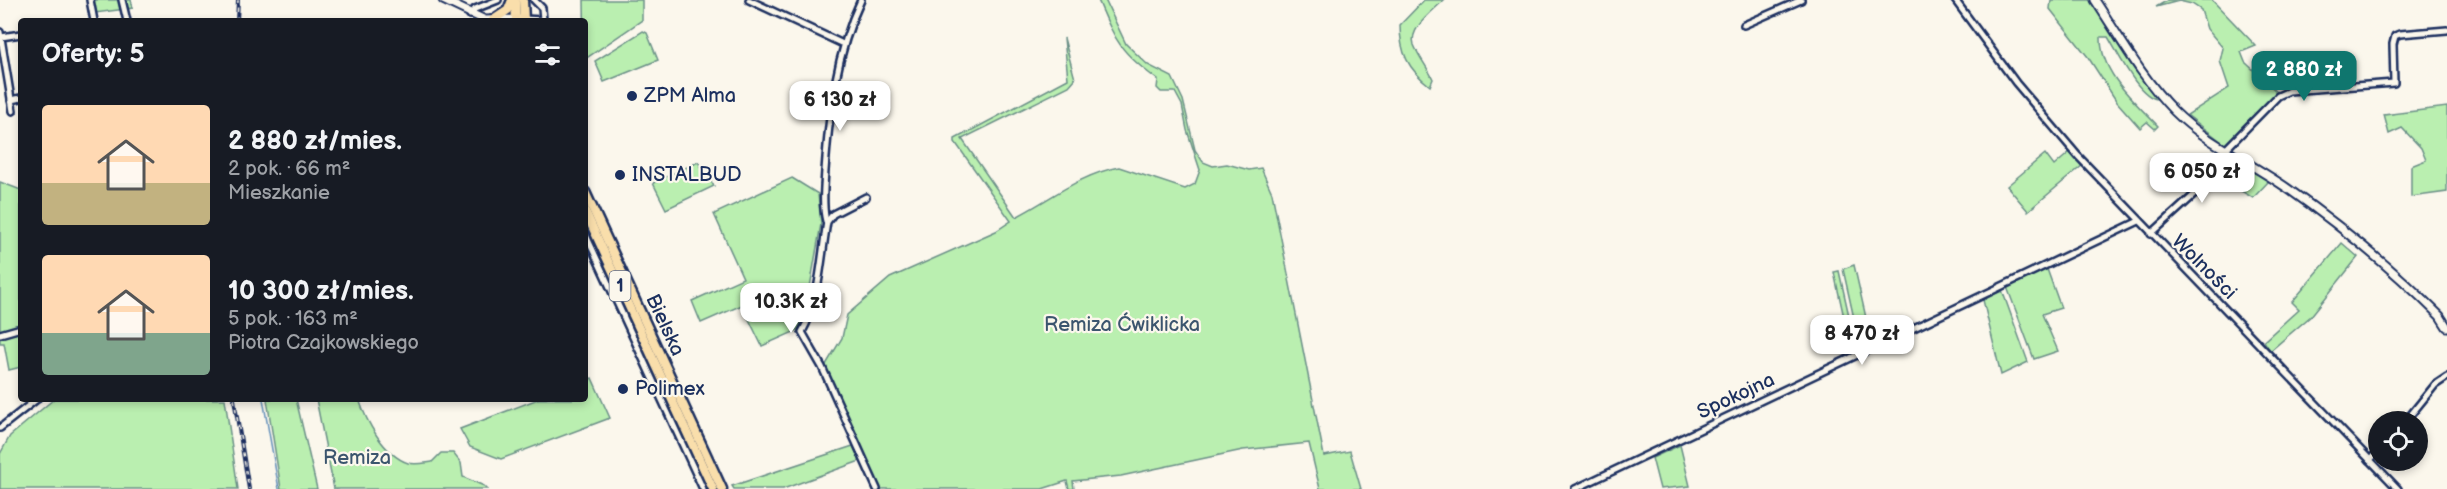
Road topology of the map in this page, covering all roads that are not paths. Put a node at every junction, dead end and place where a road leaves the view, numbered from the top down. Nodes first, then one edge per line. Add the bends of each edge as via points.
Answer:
1 (90, 0) edge
2 (122, 0) edge
3 (443, 0) edge
4 (498, 0) edge
5 (514, 0) edge
6 (523, 0) edge
7 (534, 0) edge
8 (750, 0) edge
9 (861, 0) edge
10 (1801, 0) edge
11 (1955, 0) edge
12 (2095, 0) edge
13 (470, 15) junction
14 (92, 18) edge
15 (126, 18) edge
16 (474, 18) edge
17 (484, 18) edge
18 (496, 18) edge
19 (519, 18) edge
20 (520, 18) edge
21 (543, 18) edge
22 (1744, 25) dead end
23 (2447, 30) edge
24 (18, 33) edge
25 (0, 35) edge
26 (843, 44) junction
27 (18, 99) edge
28 (11, 100) junction
29 (13, 111) dead end
30 (2226, 149) junction
31 (2237, 156) junction
32 (866, 197) dead end
33 (588, 198) edge
34 (588, 218) edge
35 (2139, 221) junction
36 (826, 222) junction
37 (2151, 234) junction
38 (588, 240) edge
39 (2443, 315) edge
40 (2447, 327) edge
41 (18, 329) edge
42 (0, 334) edge
43 (2447, 377) edge
44 (33, 402) edge
45 (2414, 411) edge
46 (0, 428) edge
47 (691, 443) junction
48 (2368, 458) edge
49 (689, 460) junction
50 (2381, 471) edge
51 (711, 474) junction
52 (703, 489) edge
53 (713, 489) edge
54 (722, 489) edge
55 (877, 489) edge
56 (1575, 489) edge
57 (2398, 489) edge

1 - 14 street
2 - 15 street
3 - 13 street
4 - 13 street
5 - 18 main road
5 - 19 main road
6 - 20 main road
7 - 21 street via 542,8
8 - 26 street
9 - 26 street
10 - 22 street
11 - 35 street, Wolności via 2036,108
12 - 30 street via 2153,88 2176,112
13 - 16 street
13 - 17 street
23 - 30 street via 2395,36 2394,83 2289,91 2278,96
24 - 25 street
25 - 28 street
26 - 36 street via 827,140
27 - 28 street
28 - 29 street
30 - 31 street
31 - 37 street
31 - 39 street via 2288,189 2380,260
32 - 36 street via 833,213
33 - 51 main road, Bielska / 1 via 681,390
34 - 47 main road, Bielska / 1
35 - 37 street, Wolności
35 - 56 street, Spokojna
36 - 55 street via 816,289 802,332
37 - 48 street, Wolności
38 - 49 street
39 - 40 street
41 - 42 street
43 - 45 street via 2435,385
44 - 46 street
47 - 49 main road
47 - 51 main road, Bielska / 1
49 - 52 street
50 - 57 street, Wolności
51 - 53 main road, 1
51 - 54 main road, 1

